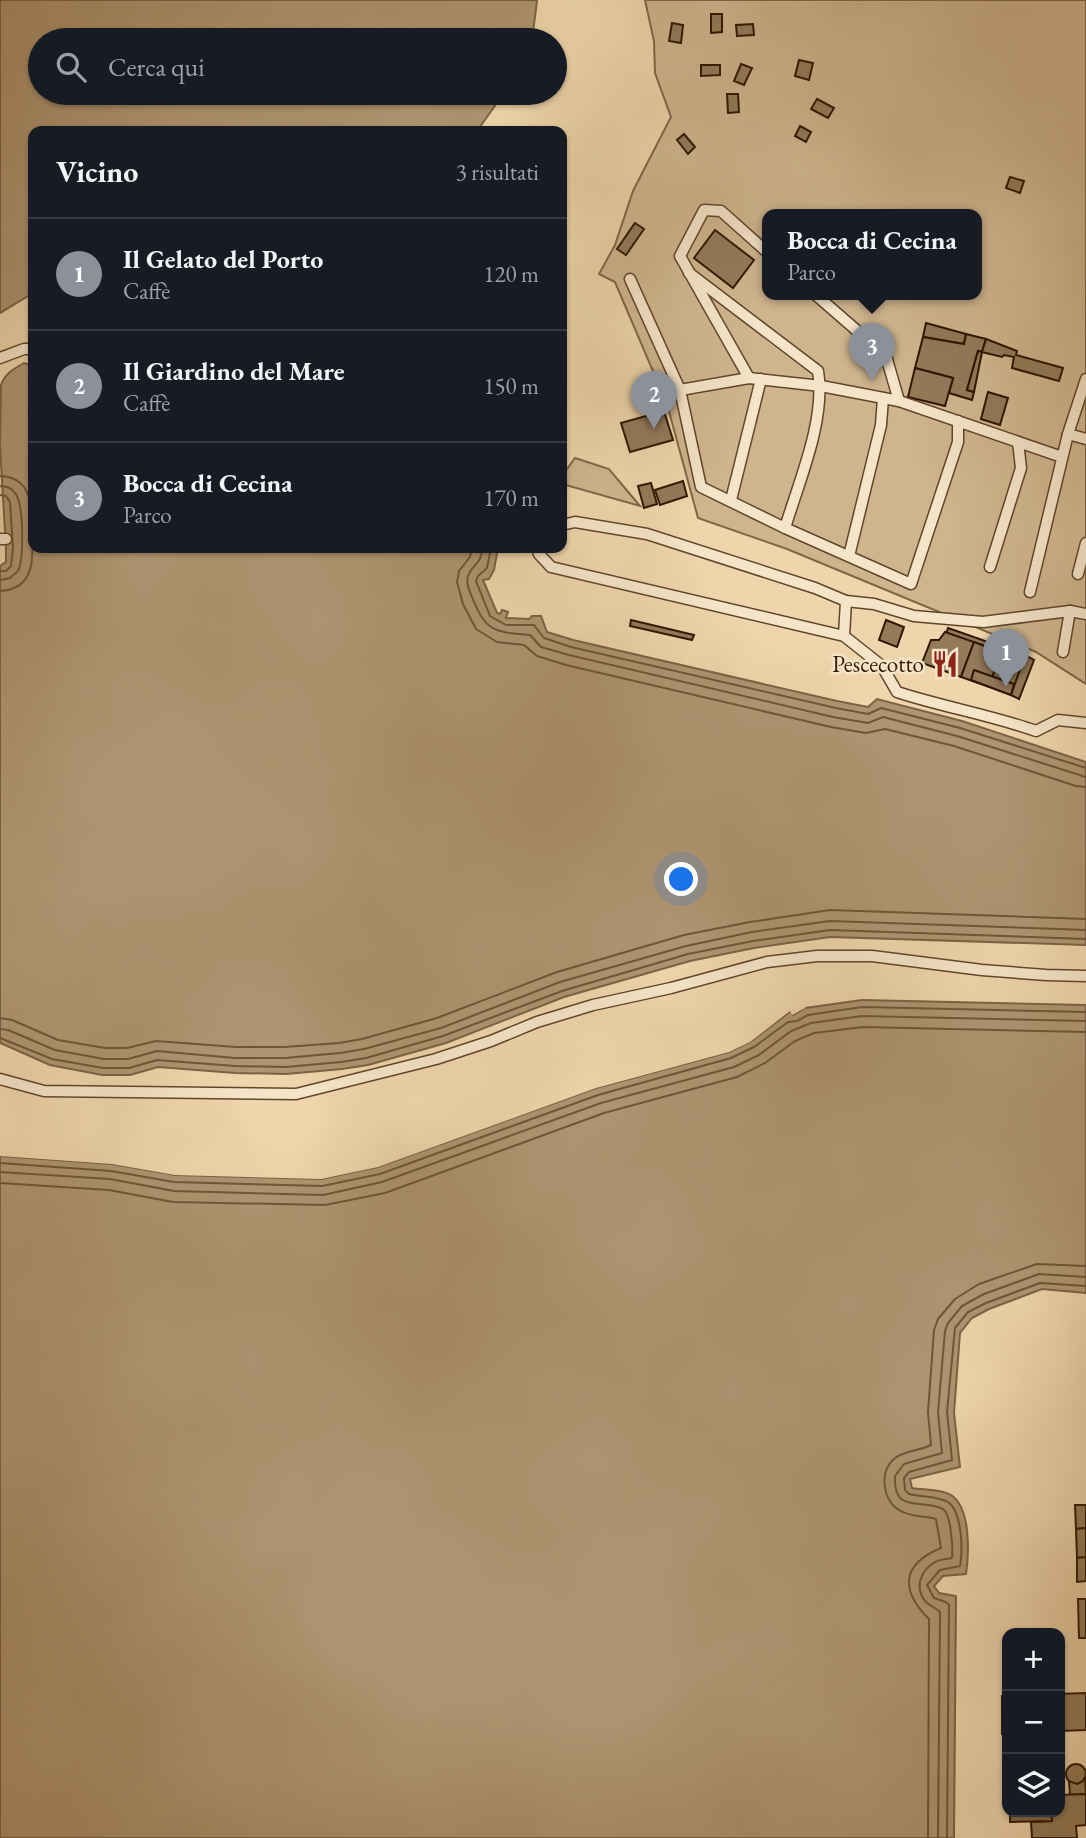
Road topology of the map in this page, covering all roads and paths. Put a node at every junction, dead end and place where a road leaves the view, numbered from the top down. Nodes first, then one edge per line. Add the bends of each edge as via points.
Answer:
1 (762, 248) edge
2 (690, 273) junction
3 (630, 279) dead end
4 (822, 300) edge
5 (28, 349) edge
6 (0, 358) edge
7 (755, 379) junction
8 (1086, 379) edge
9 (821, 386) junction
10 (680, 390) junction
11 (883, 398) junction
12 (899, 401) junction
13 (958, 421) junction
14 (1068, 434) junction
15 (1086, 439) edge
16 (1018, 442) junction
17 (1062, 457) junction
18 (731, 500) junction
19 (567, 524) edge
20 (785, 528) junction
21 (1086, 543) edge
22 (539, 553) edge
23 (849, 556) junction
24 (990, 567) dead end
25 (1078, 574) dead end
26 (1030, 592) dead end
27 (846, 601) junction
28 (1070, 611) junction
29 (1086, 614) edge
30 (844, 636) junction
31 (1063, 652) dead end
32 (1086, 723) edge
33 (1086, 976) edge
34 (0, 1079) edge

1 - 2 lane via 721,211 704,210 680,256
2 - 7 lane
2 - 9 lane via 818,370
3 - 10 lane
4 - 12 lane via 886,356
5 - 6 lane
7 - 9 lane
7 - 10 lane
7 - 18 lane
8 - 14 lane
9 - 11 lane
9 - 20 lane via 816,427
10 - 18 lane via 701,487
11 - 12 lane
11 - 23 lane via 881,425
12 - 13 lane
13 - 16 lane
13 - 23 lane via 958,442 911,584
14 - 15 lane
14 - 17 lane
16 - 17 lane
16 - 24 lane via 1021,468
17 - 26 lane
18 - 20 lane
19 - 27 lane via 648,534
20 - 23 lane
21 - 25 lane
22 - 30 lane via 551,566
27 - 28 lane via 914,616 983,622
27 - 30 lane
28 - 29 lane
28 - 31 lane
30 - 32 lane via 882,666 897,692 1036,731 1058,720
33 - 34 lane via 872,956 817,956 767,961 593,1005 436,1059 296,1094 44,1091

